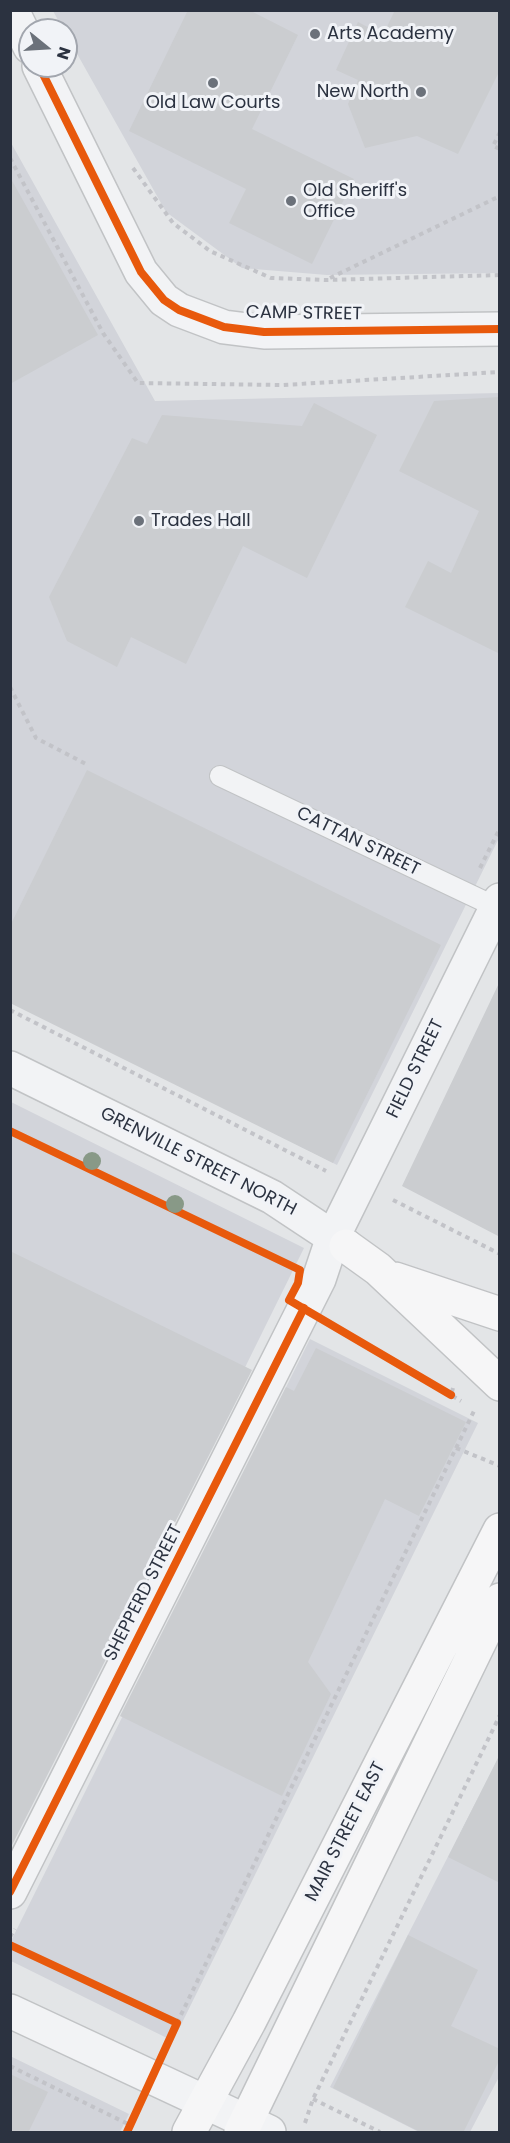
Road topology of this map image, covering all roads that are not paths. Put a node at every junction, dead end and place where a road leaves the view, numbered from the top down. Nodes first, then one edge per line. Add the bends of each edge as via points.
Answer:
1 (45, 78) edge
2 (500, 329) edge
3 (220, 776) dead end
4 (498, 904) edge
5 (10, 1068) edge
6 (339, 1241) junction
7 (378, 1269) junction
8 (500, 1314) edge
9 (500, 1384) edge
10 (500, 1530) edge
11 (500, 1600) edge
12 (10, 1892) edge
13 (10, 2011) edge
14 (204, 2102) junction
15 (252, 2129) edge
16 (189, 2133) edge

1 - 2 street, CAMP STREET via 141,272 164,300 179,310 224,327 264,332
3 - 4 lane, CATTAN STREET
4 - 6 street, FIELD STREET
5 - 6 street, GRENVILLE STREET NORTH via 272,1197
6 - 7 main road, GRENVILLE STREET NORTH
6 - 12 street, SHEPPERD STREET
7 - 8 main road, GRENVILLE STREET NORTH via 395,1280
7 - 9 main road, GRENVILLE STREET NORTH
10 - 14 main road, MAIR STREET EAST via 249,2022
11 - 15 main road, MAIR STREET EAST
13 - 14 street
14 - 15 street
14 - 16 main road, MAIR STREET EAST

